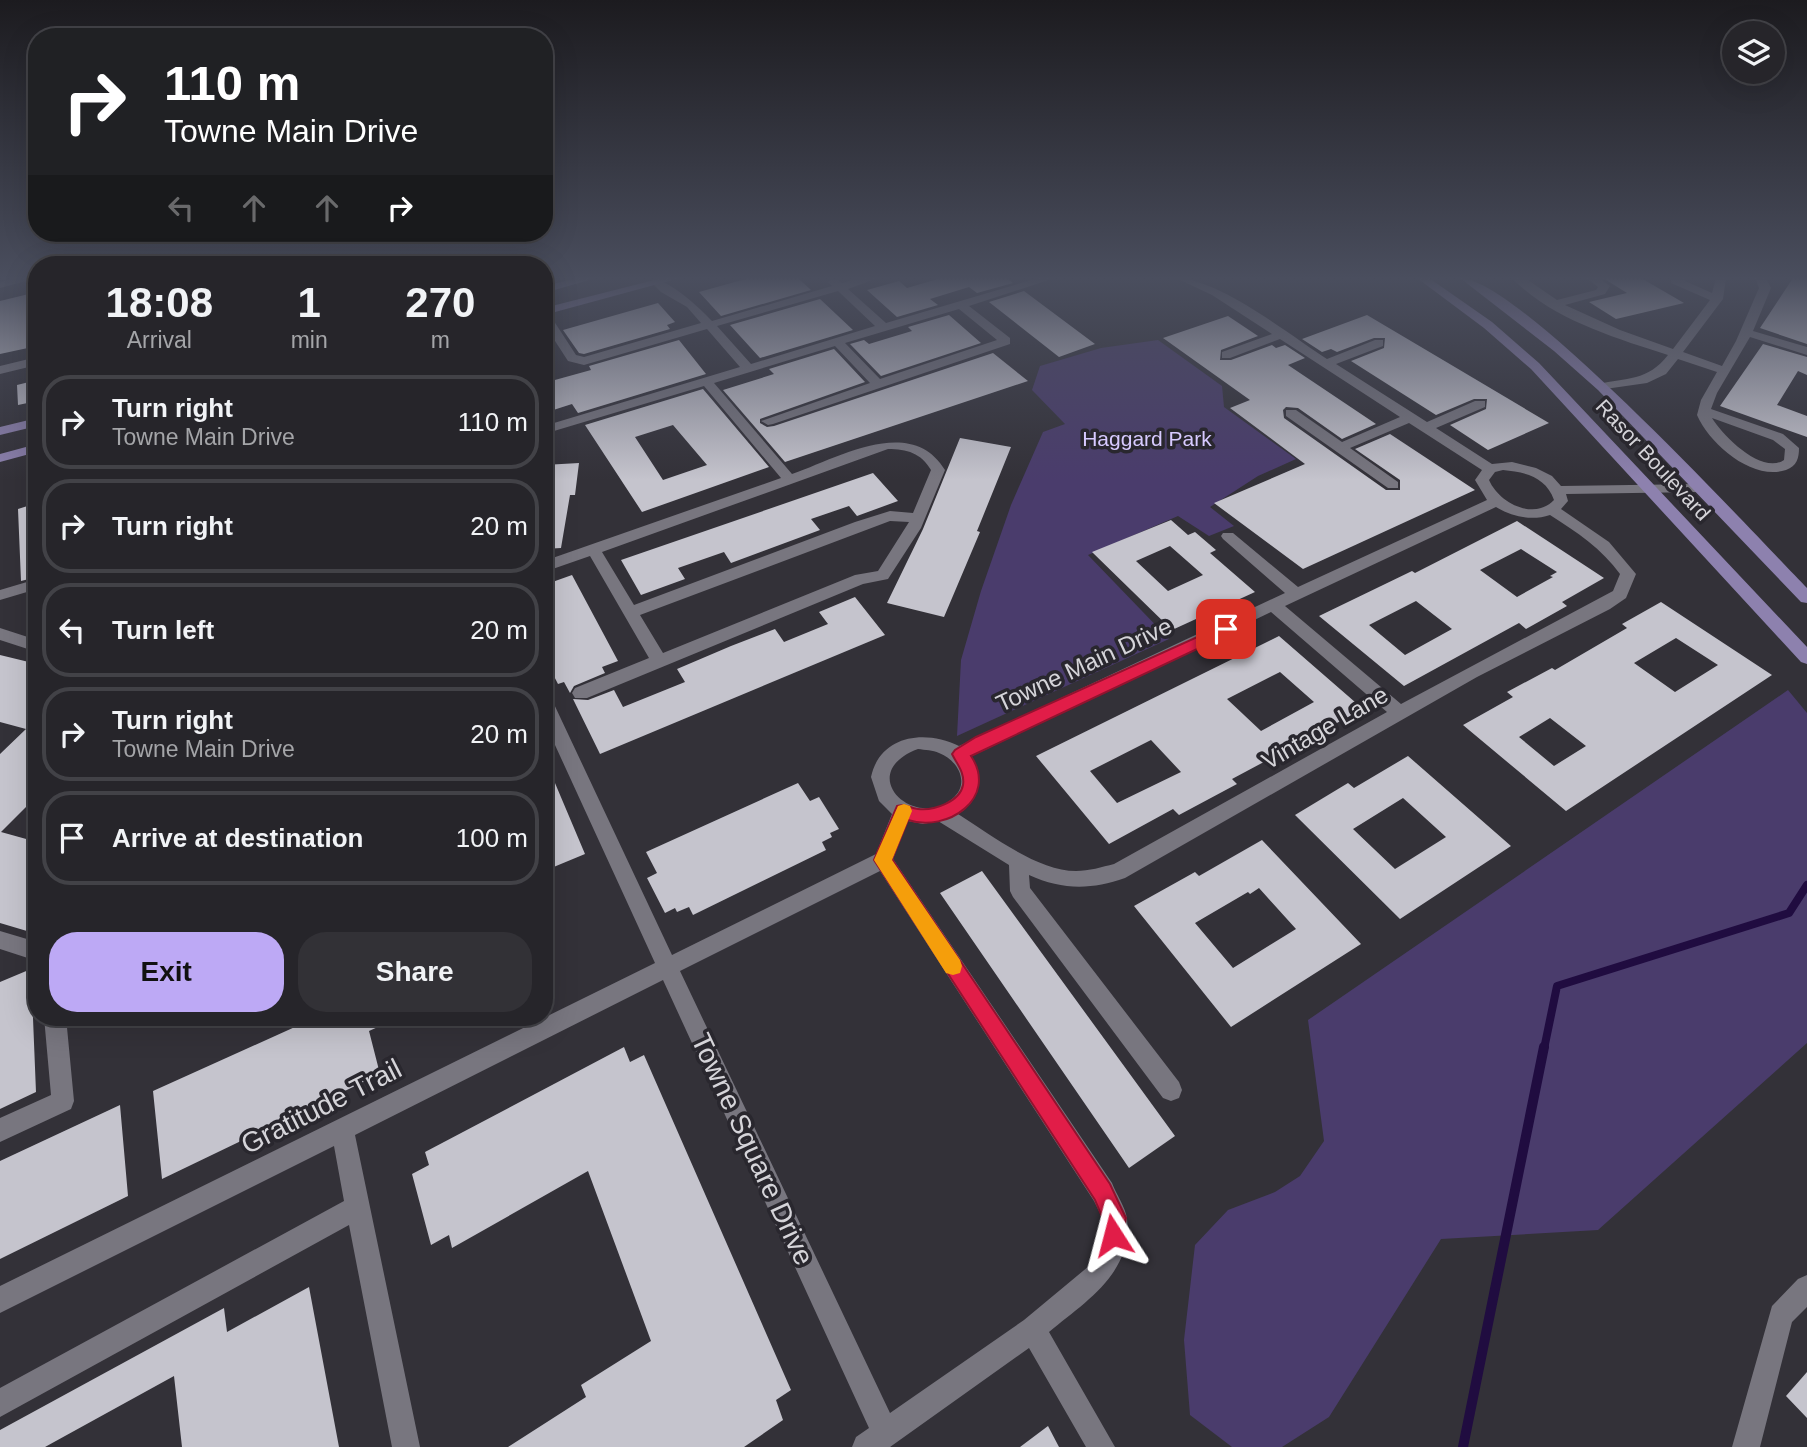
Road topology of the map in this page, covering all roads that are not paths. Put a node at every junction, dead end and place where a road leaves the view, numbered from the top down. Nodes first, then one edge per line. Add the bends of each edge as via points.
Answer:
1 (564, 346) edge
2 (636, 346) edge
3 (728, 346) edge
4 (821, 346) edge
5 (840, 346) edge
6 (993, 346) edge
7 (1252, 346) edge
8 (1297, 346) edge
9 (1373, 346) edge
10 (1511, 346) edge
11 (1553, 346) edge
12 (1642, 346) edge
13 (1680, 346) edge
14 (1739, 346) edge
15 (1789, 346) edge
16 (1807, 351) edge
17 (1226, 355) dead end
18 (1671, 357) junction
19 (28, 363) edge
20 (1326, 364) junction
21 (748, 368) junction
22 (0, 370) edge
23 (1723, 370) junction
24 (706, 381) junction
25 (878, 384) junction
26 (1602, 387) junction
27 (1558, 388) junction
28 (1480, 404) dead end
29 (1705, 411) junction
30 (1291, 413) dead end
31 (1409, 418) junction
32 (768, 421) dead end
33 (28, 424) edge
34 (553, 427) edge
35 (1425, 428) junction
36 (0, 432) edge
37 (1340, 448) junction
38 (28, 450) edge
39 (0, 458) edge
40 (1490, 469) junction
41 (789, 479) junction
42 (1393, 485) dead end
43 (1700, 488) junction
44 (1559, 490) junction
45 (1652, 490) junction
46 (1496, 501) junction
47 (1552, 510) junction
48 (918, 518) junction
49 (1228, 536) dead end
50 (595, 551) junction
51 (553, 565) edge
52 (28, 587) edge
53 (0, 595) edge
54 (1298, 595) junction
55 (1807, 598) edge
56 (1274, 606) junction
57 (631, 612) junction
58 (0, 634) edge
59 (28, 643) edge
60 (1807, 658) edge
61 (659, 661) junction
62 (581, 693) dead end
63 (1400, 713) junction
64 (553, 721) edge
65 (960, 754) junction
66 (903, 811) junction
67 (942, 814) junction
68 (883, 860) junction
69 (1019, 861) junction
70 (0, 940) edge
71 (28, 949) edge
72 (668, 965) junction
73 (553, 1023) edge
74 (56, 1026) edge
75 (547, 1026) edge
76 (1171, 1090) dead end
77 (342, 1129) junction
78 (0, 1130) edge
79 (358, 1208) junction
80 (1807, 1288) edge
81 (0, 1300) edge
82 (1033, 1329) junction
83 (0, 1403) edge
84 (875, 1440) edge
85 (406, 1447) edge
86 (1101, 1447) edge
87 (1746, 1447) edge

1 - 2 street via 572,358 584,361
3 - 21 street
4 - 21 street
5 - 25 street
6 - 25 street
7 - 17 street
8 - 20 street
9 - 20 street
10 - 27 main road, Rasor Boulevard
11 - 26 main road, Rasor Boulevard
12 - 18 street
13 - 18 street
14 - 23 street
15 - 16 street
18 - 23 street
18 - 26 street via 1662,371 1643,380
19 - 22 street
20 - 31 street
21 - 24 street
23 - 29 street
24 - 34 street
24 - 41 street
25 - 32 street
26 - 27 main road
26 - 43 main road, Rasor Boulevard
27 - 45 main road, Rasor Boulevard
28 - 35 street
29 - 29 street via 1708,424 1749,462 1778,469 1789,464 1793,455 1787,442
30 - 37 street
31 - 35 street
31 - 37 street
33 - 36 main road
35 - 40 street
37 - 42 street
38 - 39 main road
40 - 44 street via 1523,468 1545,477
40 - 46 street via 1482,484
41 - 48 street via 887,445 919,449 938,470
41 - 50 street
43 - 45 street
43 - 55 main road, Rasor Boulevard
44 - 45 street
44 - 47 street via 1561,501
45 - 60 main road, Rasor Boulevard
46 - 47 street via 1523,512
46 - 54 street, Towne Main Drive
47 - 63 street, Vintage Lane via 1620,562 1628,574 1620,594
48 - 57 street via 890,516 860,525
48 - 61 street via 883,575 860,579
49 - 54 street
50 - 51 street
50 - 57 street
52 - 53 street
54 - 56 street, Towne Main Drive
56 - 63 street
56 - 65 street, Towne Main Drive
57 - 61 street
58 - 59 street
61 - 62 street
63 - 69 street, Vintage Lane via 1118,872 1073,881
64 - 72 street, Towne Square Drive
65 - 66 street via 948,746 925,742 903,746 891,754 880,777 890,802
65 - 67 street via 970,769 971,785 964,800
66 - 67 street via 918,816
66 - 68 street
67 - 69 street, Vintage Lane
68 - 72 street
68 - 82 street, Towne Square Drive via 1103,1192 1115,1218 1111,1252 1098,1275
69 - 76 street via 1020,891
70 - 71 street
72 - 73 street, Gratitude Trail
72 - 84 street, Towne Square Drive
74 - 78 street via 62,1101
75 - 77 street, Gratitude Trail
77 - 79 street
77 - 81 street, Gratitude Trail
79 - 83 street
79 - 85 street
80 - 87 street via 1781,1315
82 - 84 street, Towne Square Drive
82 - 86 street

